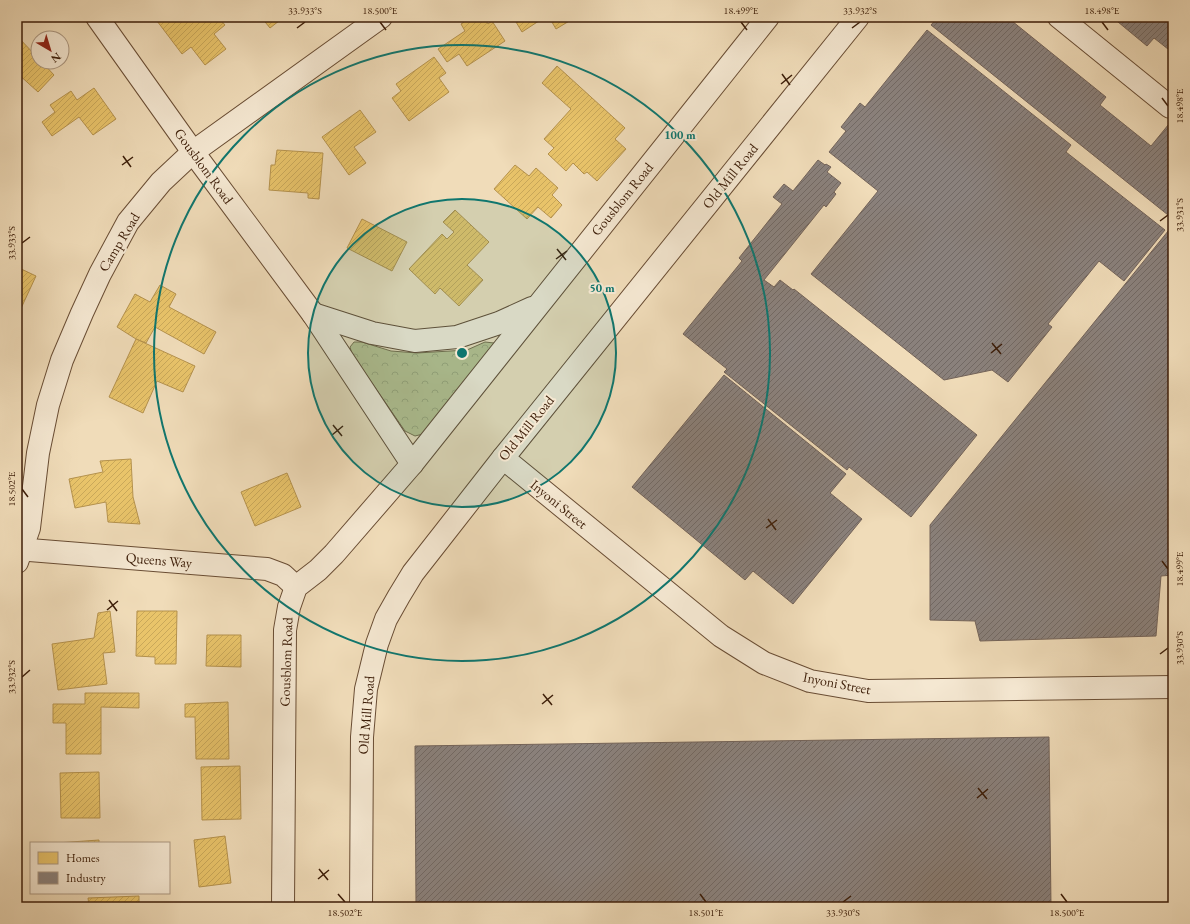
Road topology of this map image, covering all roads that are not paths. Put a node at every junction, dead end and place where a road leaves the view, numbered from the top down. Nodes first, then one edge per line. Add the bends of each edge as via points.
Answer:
1 (97, 17) edge
2 (381, 17) edge
3 (768, 17) edge
4 (858, 17) edge
5 (1059, 17) edge
6 (1170, 107) dead end
7 (193, 152) junction
8 (536, 306) junction
9 (313, 314) junction
10 (502, 458) junction
11 (412, 464) junction
12 (18, 553) edge
13 (296, 586) junction
14 (1173, 687) edge
15 (283, 907) edge
16 (361, 907) edge

1 - 7 street, Gousblom Road
2 - 7 street, Camp Road
3 - 8 street, Gousblom Road
4 - 10 street, Old Mill Road
5 - 6 street
7 - 9 street, Gousblom Road
7 - 12 street, Camp Road via 161,182 128,222 82,313 62,360 48,406 38,453 29,528
8 - 9 street, Gousblom Road via 499,324 457,337 415,341 372,333
8 - 11 street, Gousblom Road
9 - 11 street, Gousblom Road
10 - 14 street, Inyoni Street via 721,636 764,663 810,681 868,691
10 - 16 street, Old Mill Road via 413,573 386,619 377,644 366,689 362,737
11 - 13 street, Gousblom Road via 334,554
12 - 13 street, Queens Way via 267,569 284,575
13 - 15 street, Gousblom Road via 285,630

